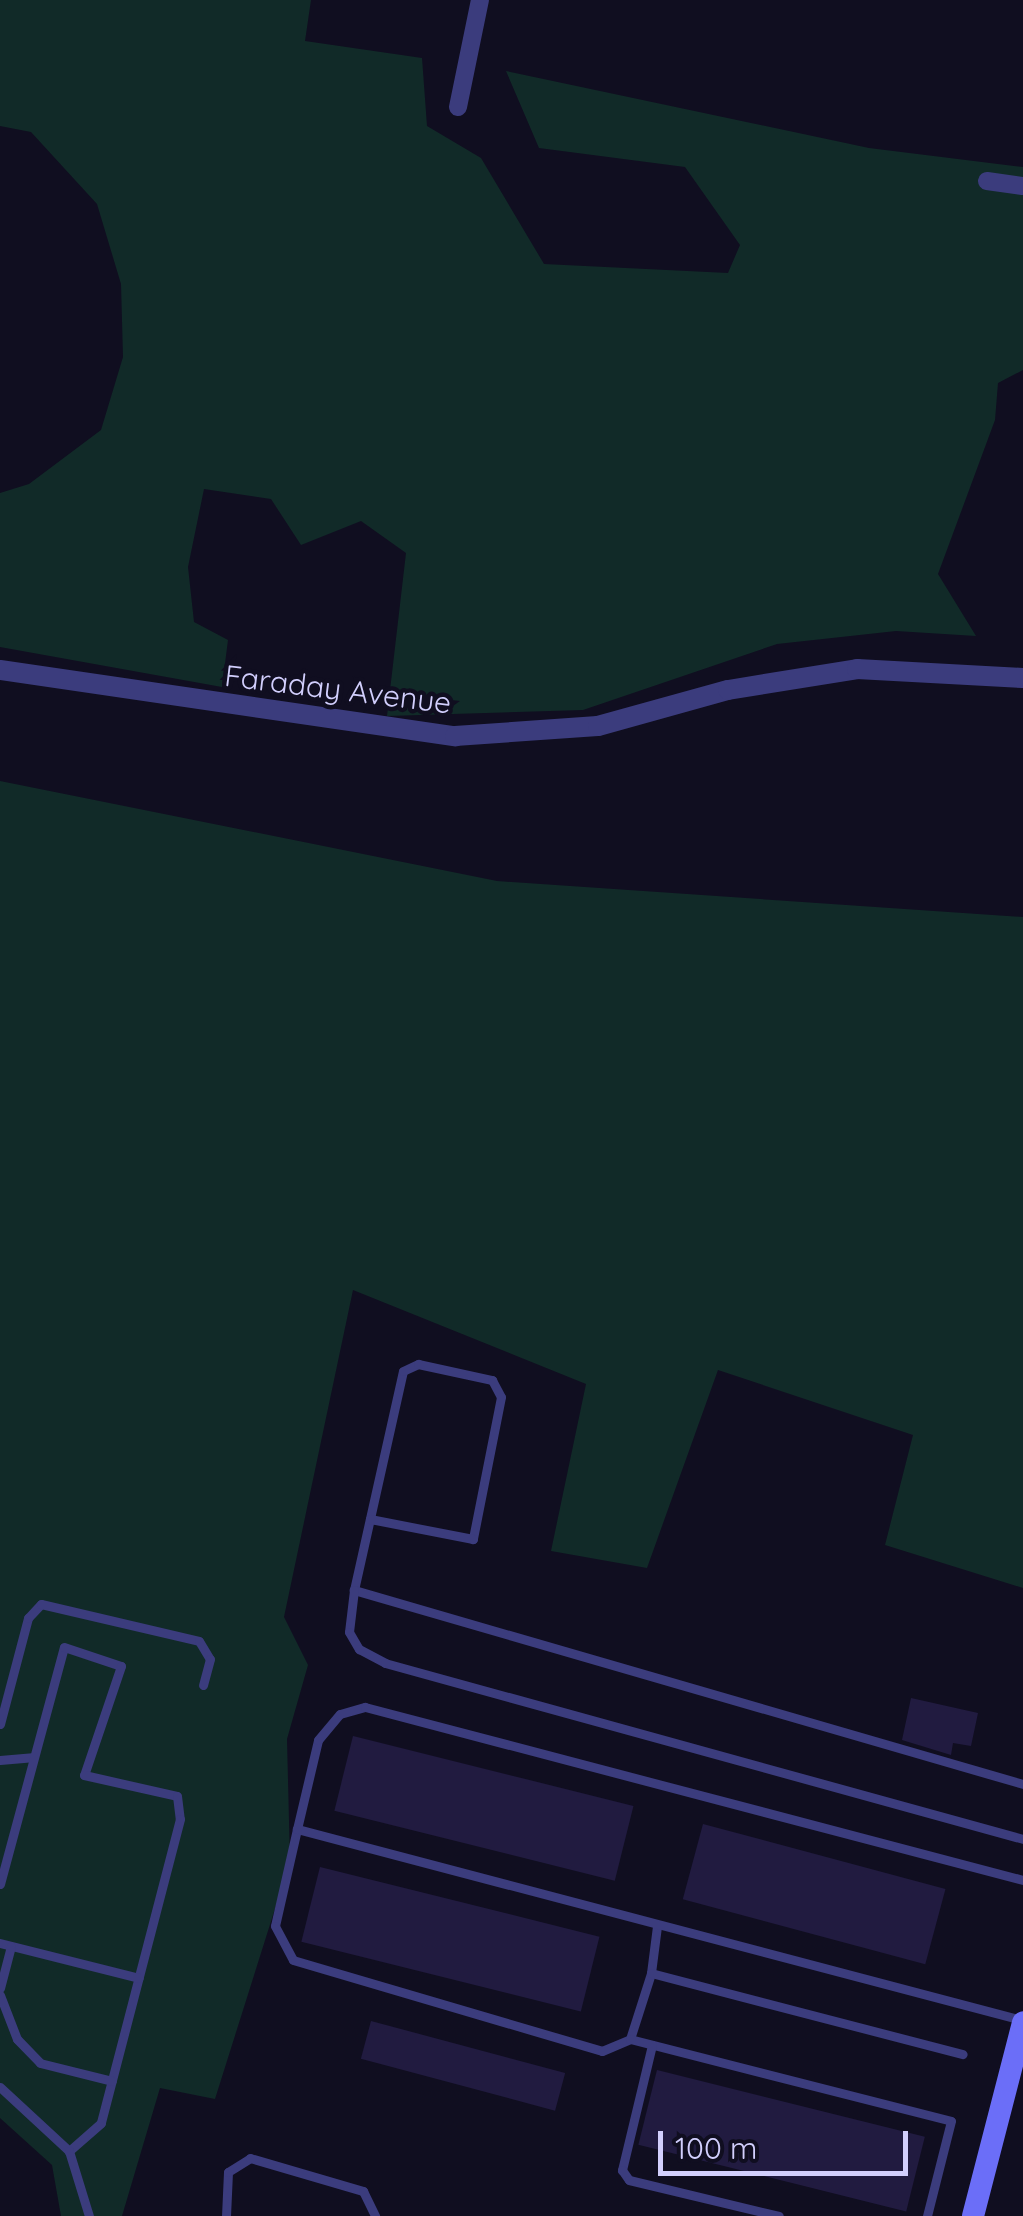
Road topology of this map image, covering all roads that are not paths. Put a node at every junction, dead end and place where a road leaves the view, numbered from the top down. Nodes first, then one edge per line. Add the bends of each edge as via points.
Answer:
1 (480, 0) edge
2 (458, 107) dead end
3 (987, 180) dead end
4 (1023, 186) edge
5 (0, 670) edge
6 (1023, 678) edge
7 (370, 1519) junction
8 (354, 1590) junction
9 (203, 1685) dead end
10 (0, 1724) edge
11 (3, 1756) edge
12 (32, 1758) junction
13 (1023, 1784) edge
14 (296, 1830) junction
15 (1023, 1839) edge
16 (1023, 1880) edge
17 (0, 1884) edge
18 (657, 1926) junction
19 (6, 1944) edge
20 (651, 1974) junction
21 (139, 1978) junction
22 (0, 1992) edge
23 (1023, 2021) edge
24 (630, 2038) junction
25 (652, 2045) junction
26 (963, 2054) dead end
27 (112, 2082) junction
28 (0, 2088) edge
29 (69, 2151) junction
30 (88, 2216) edge
31 (226, 2216) edge
32 (374, 2216) edge
33 (779, 2216) edge
34 (927, 2216) edge
35 (973, 2216) edge

1 - 2 street
3 - 4 street
5 - 6 street, Faraday Avenue via 456,736 598,726 728,690 857,669
7 - 7 lane via 403,1372 418,1364 492,1380 500,1397 473,1538
7 - 8 lane
8 - 13 lane
8 - 15 lane via 349,1632 359,1649 385,1663
9 - 10 lane via 210,1659 199,1641 40,1604 28,1618
11 - 12 lane
12 - 17 lane
12 - 21 lane via 64,1646 121,1666 84,1775 176,1796 180,1819
14 - 16 lane via 318,1740 340,1714 365,1707
14 - 18 lane
14 - 24 lane via 275,1926 293,1960 602,2051
18 - 20 lane
18 - 23 lane
19 - 21 lane
19 - 22 lane
20 - 24 lane
20 - 26 lane
21 - 27 lane
22 - 27 lane via 16,2038 40,2063
23 - 35 main road
24 - 25 lane
25 - 33 lane via 622,2170 629,2180
25 - 34 lane via 951,2120
27 - 29 lane via 101,2123
28 - 29 lane
29 - 30 lane
31 - 32 lane via 228,2172 250,2158 363,2191

